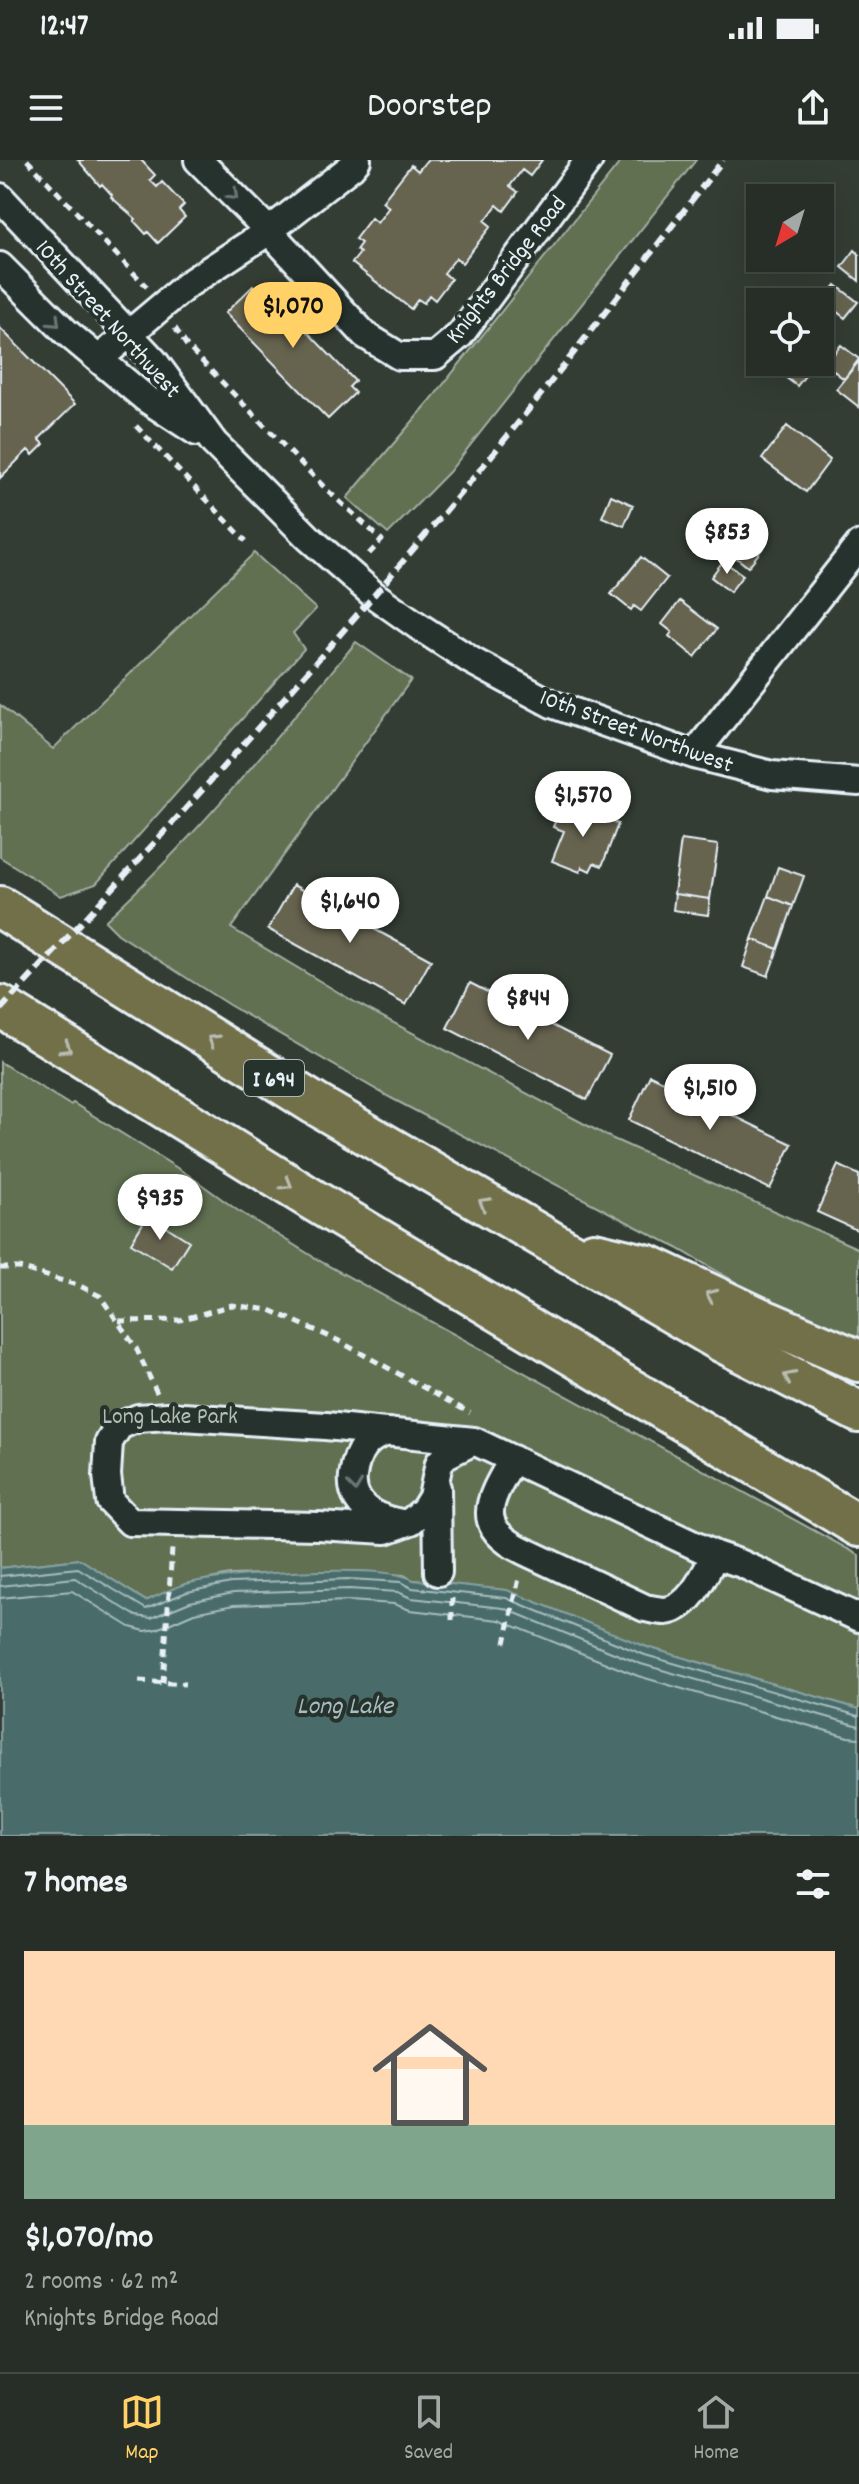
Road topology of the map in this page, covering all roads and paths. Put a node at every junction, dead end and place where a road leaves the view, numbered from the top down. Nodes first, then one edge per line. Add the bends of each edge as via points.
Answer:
1 (27, 160) edge
2 (198, 160) edge
3 (357, 160) edge
4 (589, 160) edge
5 (0, 197) edge
6 (269, 231) junction
7 (0, 266) edge
8 (161, 307) junction
9 (128, 333) junction
10 (99, 359) junction
11 (214, 443) junction
12 (859, 545) edge
13 (375, 547) dead end
14 (694, 755) junction
15 (859, 782) edge
16 (0, 907) edge
17 (0, 1006) edge
18 (552, 1242) junction
19 (0, 1268) edge
20 (450, 1280) junction
21 (859, 1361) edge
22 (859, 1412) edge
23 (167, 1416) junction
24 (388, 1432) junction
25 (474, 1441) junction
26 (513, 1459) junction
27 (438, 1472) junction
28 (859, 1493) edge
29 (405, 1524) junction
30 (859, 1526) edge
31 (172, 1554) dead end
32 (715, 1555) junction
33 (438, 1572) dead end
34 (516, 1589) dead end
35 (859, 1618) edge
36 (505, 1643) dead end
37 (139, 1681) dead end
38 (163, 1683) junction
39 (185, 1684) dead end

1 - 8 path via 143,281
2 -> 6 street, Knights Bridge Road
3 - 6 street
4 - 6 street, Knights Bridge Road via 460,335 435,356 399,356 365,335
5 - 9 street, 10th Street Northwest
6 - 8 street
7 -> 10 street, 10th Street Northwest
8 - 9 street
8 - 13 path via 187,346 382,540
9 - 10 street
9 - 11 street, 10th Street Northwest
10 - 11 street, 10th Street Northwest via 145,398
11 - 14 street, 10th Street Northwest via 374,595 472,661 552,704
12 - 14 street
14 - 15 street, 10th Street Northwest via 772,775
18 -> 16 highway, I 694 via 315,1104
17 -> 20 highway
21 -> 18 highway via 649,1266
22 -> 18 highway, I 694 via 721,1341
19 - 23 path via 32,1271 100,1296 136,1348
20 - 28 highway via 759,1446
20 - 30 highway
23 - 24 street
23 - 29 street via 119,1426 109,1442 110,1501 130,1522 386,1530
24 - 25 street
24 - 27 street via 422,1443
24 -> 29 street via 363,1444 355,1459 352,1487 358,1502 380,1519
25 - 26 street
25 - 27 street via 446,1455
26 - 32 street
26 - 32 street via 489,1506 493,1529 510,1545 645,1608 666,1611 681,1605
27 - 29 street via 424,1510
27 - 33 street
31 - 38 path
32 - 35 street
34 - 36 path
37 - 38 path
38 - 39 path

